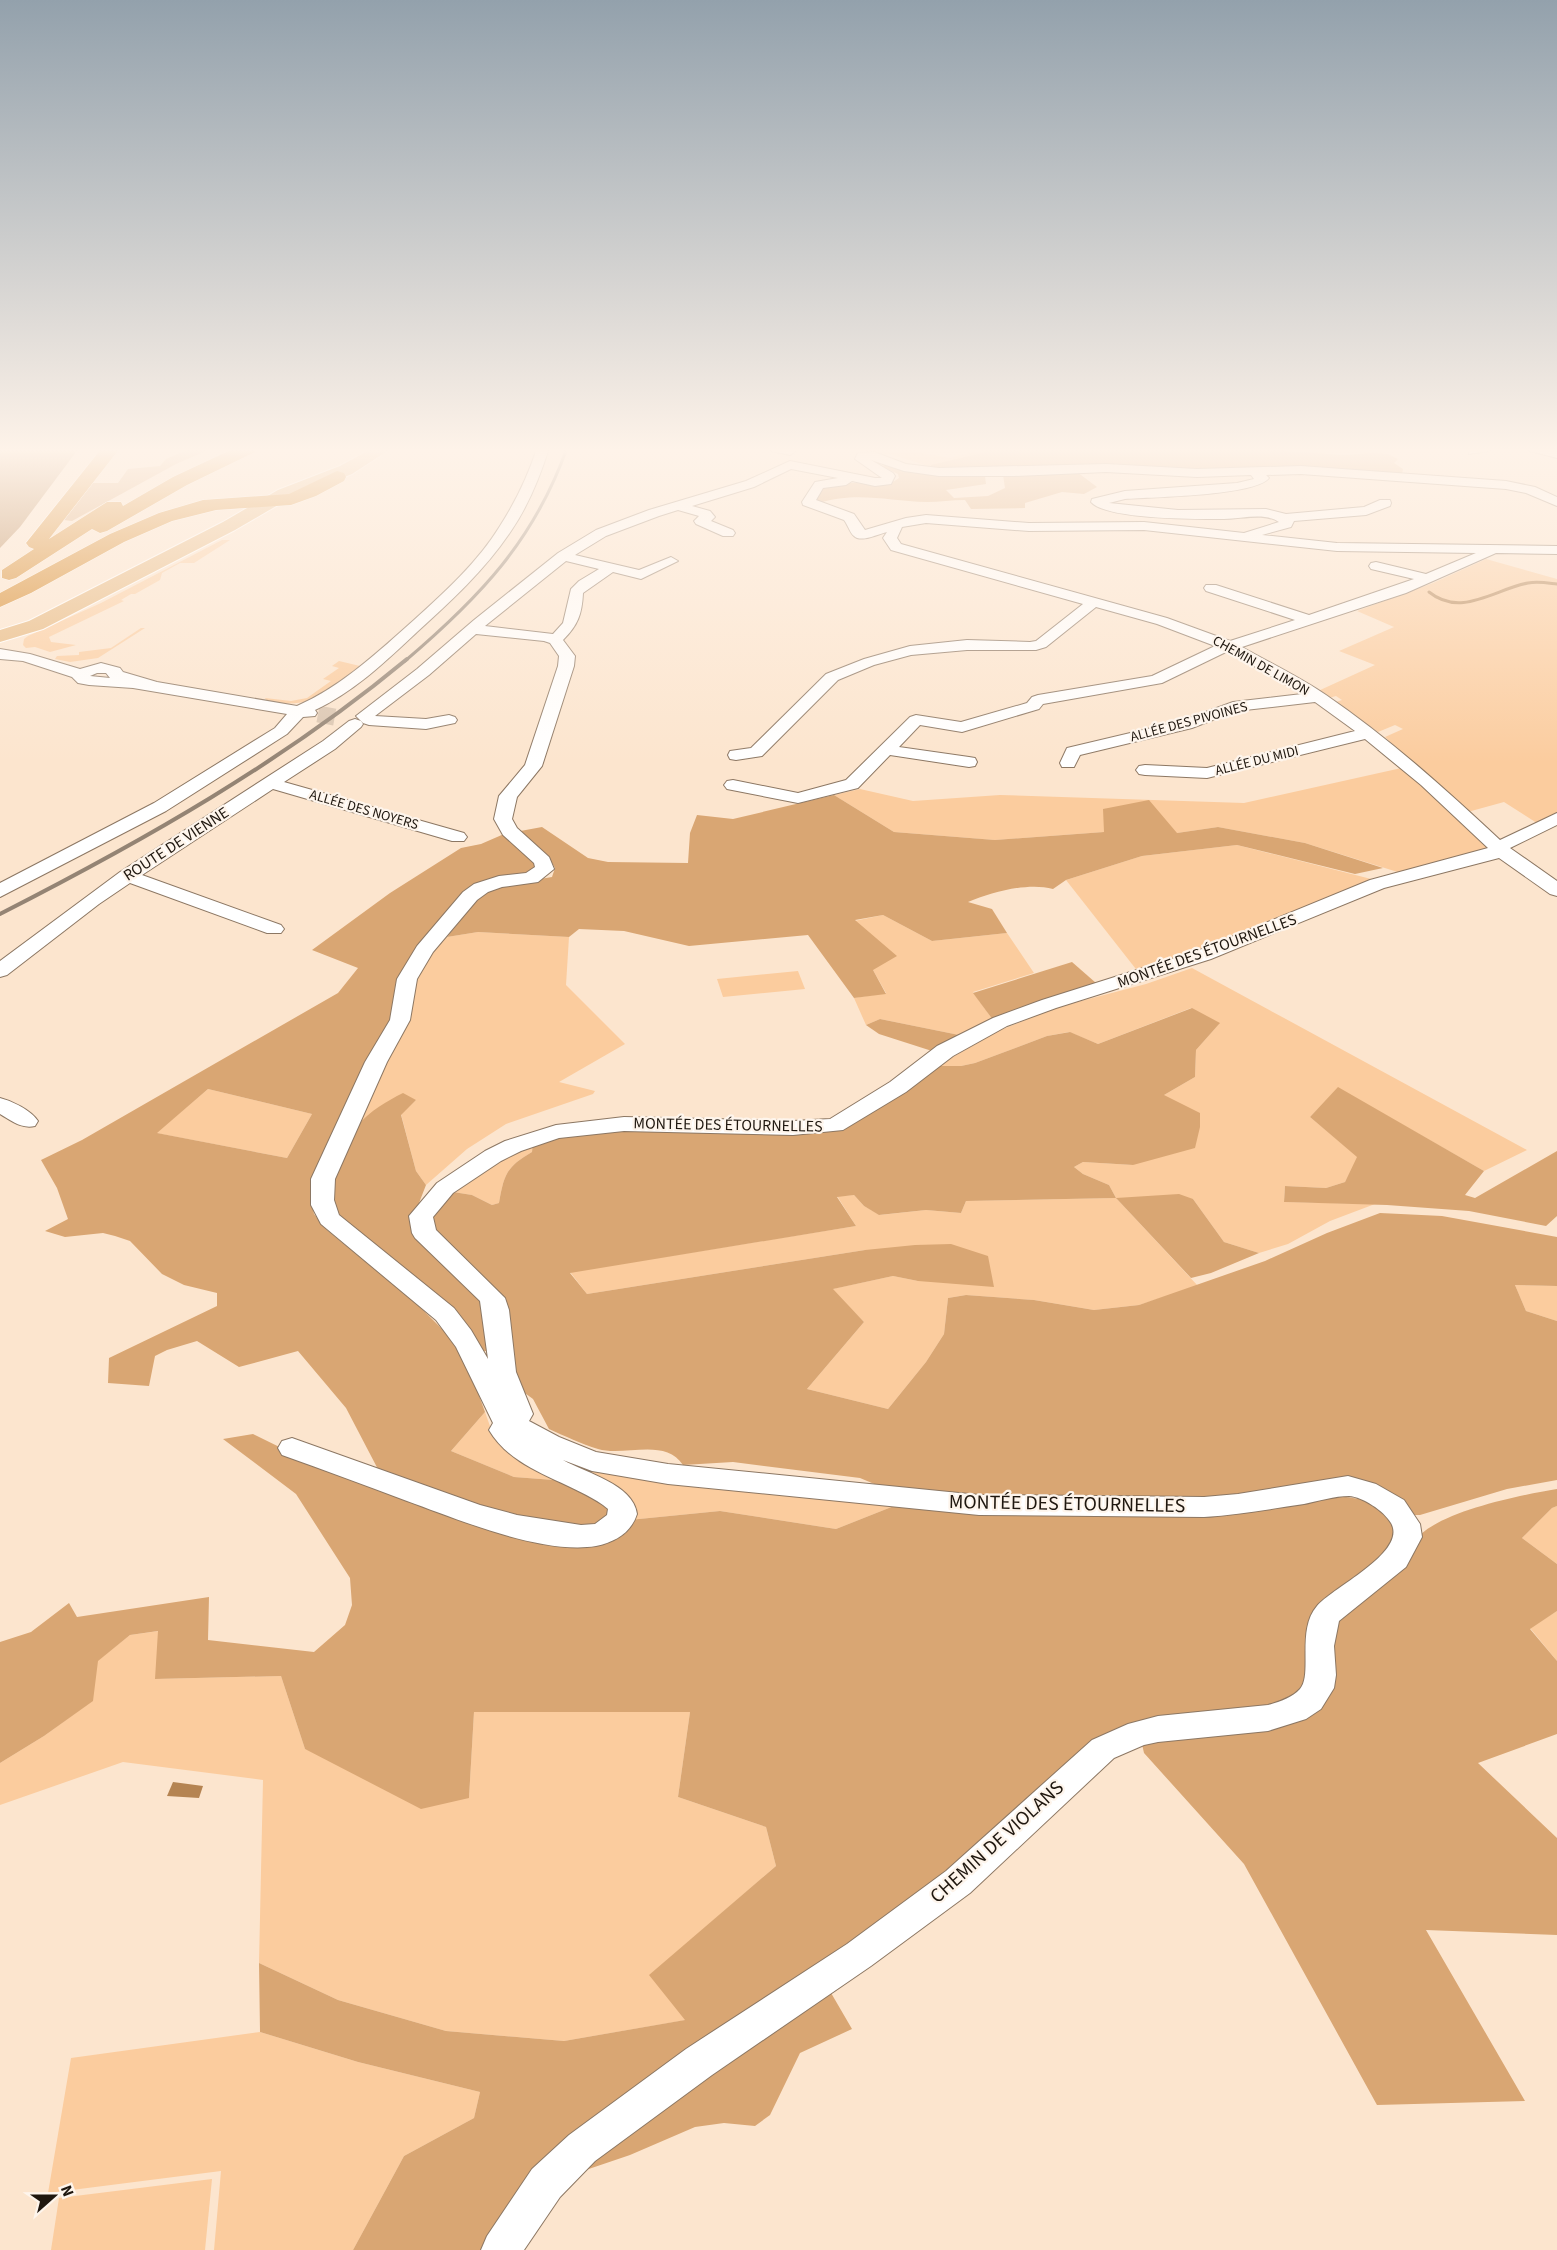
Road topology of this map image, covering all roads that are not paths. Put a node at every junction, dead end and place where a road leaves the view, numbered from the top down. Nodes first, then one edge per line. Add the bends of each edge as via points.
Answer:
1 (25, 553) edge
2 (41, 553) edge
3 (64, 553) edge
4 (87, 553) edge
5 (176, 553) edge
6 (191, 553) edge
7 (485, 553) edge
8 (568, 553) edge
9 (918, 553) edge
10 (1396, 553) edge
11 (1485, 553) edge
12 (563, 556) junction
13 (671, 561) dead end
14 (21, 566) junction
15 (611, 568) junction
16 (1429, 579) junction
17 (0, 581) edge
18 (1211, 588) dead end
19 (0, 599) edge
20 (1095, 602) junction
21 (1310, 620) junction
22 (475, 626) junction
23 (555, 640) junction
24 (4, 645) edge
25 (1232, 646) junction
26 (1318, 697) junction
27 (298, 712) junction
28 (318, 714) tunnel mouth
29 (356, 719) junction
30 (449, 720) dead end
31 (1368, 733) junction
32 (887, 750) junction
33 (736, 755) dead end
34 (969, 762) dead end
35 (1068, 763) dead end
36 (1144, 770) dead end
37 (269, 783) junction
38 (733, 786) dead end
39 (1557, 818) edge
40 (458, 837) dead end
41 (1499, 849) junction
42 (127, 876) junction
43 (1557, 890) edge
44 (0, 891) edge
45 (274, 929) dead end
46 (0, 970) edge
47 (0, 1105) edge
48 (27, 1120) dead end
49 (509, 1422) junction
50 (292, 1448) dead end
51 (1406, 1523) joint
52 (501, 2250) edge

1 - 14 highway
2 - 14 highway
3 - 19 highway
4 - 19 highway
5 - 24 main road
6 - 24 main road
7 - 27 street via 463,582 374,664 324,700
8 - 12 street, ROUTE DE VIENNE
9 - 20 street, CHEMIN DE LIMON
10 - 16 street via 1376,567
11 - 16 street
12 - 15 street
12 - 22 street, ROUTE DE VIENNE
13 - 15 street via 641,575
14 - 17 highway
15 - 23 street via 576,592 570,625
16 - 21 street
18 - 21 street
20 - 25 street, CHEMIN DE LIMON
20 - 33 street via 1041,644 1031,647 967,645 910,651 832,676 756,752
21 - 25 street
22 - 23 street
22 - 29 street, ROUTE DE VIENNE via 423,672
23 - 49 street, MONTÉE DES ÉTOURNELLES via 567,656 566,666 533,766 508,796 503,819 508,831 543,861 544,869 531,878 481,888 424,950 407,979 400,1020 376,1062 323,1179 321,1192 329,1218 455,1326 501,1415
24 - 27 street via 86,673 109,668 116,671 111,678
25 - 26 street, CHEMIN DE LIMON
25 - 32 street via 1156,680 1038,700 1033,706 962,727 916,720
26 - 31 street, CHEMIN DE LIMON
26 - 35 street, ALLÉE DES PIVOINES via 1233,707 1186,725 1073,752
27 - 28 street
27 - 44 street via 281,731 160,807
29 - 30 street via 426,724
29 - 37 street, ROUTE DE VIENNE via 328,745
31 - 36 street, ALLÉE DU MIDI via 1207,774
31 - 41 street, CHEMIN DE LIMON via 1427,781
32 - 34 street
32 - 38 street via 852,784 798,798
37 - 40 street, ALLÉE DES NOYERS
37 - 42 street, ROUTE DE VIENNE
39 - 41 street
41 - 43 street, CHEMIN DE LIMON
41 - 49 street, MONTÉE DES ÉTOURNELLES via 1491,855 1377,884 1204,955 1000,1022 945,1051 898,1087 835,1125 595,1126 534,1138 493,1156 445,1188 422,1216 424,1233 492,1298 503,1372 520,1414
42 - 45 street
42 - 46 street, ROUTE DE VIENNE
47 - 48 street
49 - 50 street via 503,1430 515,1443 621,1504 620,1521 611,1530 584,1535 504,1523
49 - 51 street, MONTÉE DES ÉTOURNELLES via 592,1461 668,1474 1022,1507 1204,1507 1348,1486 1373,1493
51 - 52 street, CHEMIN DE VIOLANS via 1408,1536 1396,1559 1327,1614 1321,1625 1322,1671 1318,1687 1304,1704 1268,1718 1139,1733 1103,1749 958,1882 582,2148 546,2184

